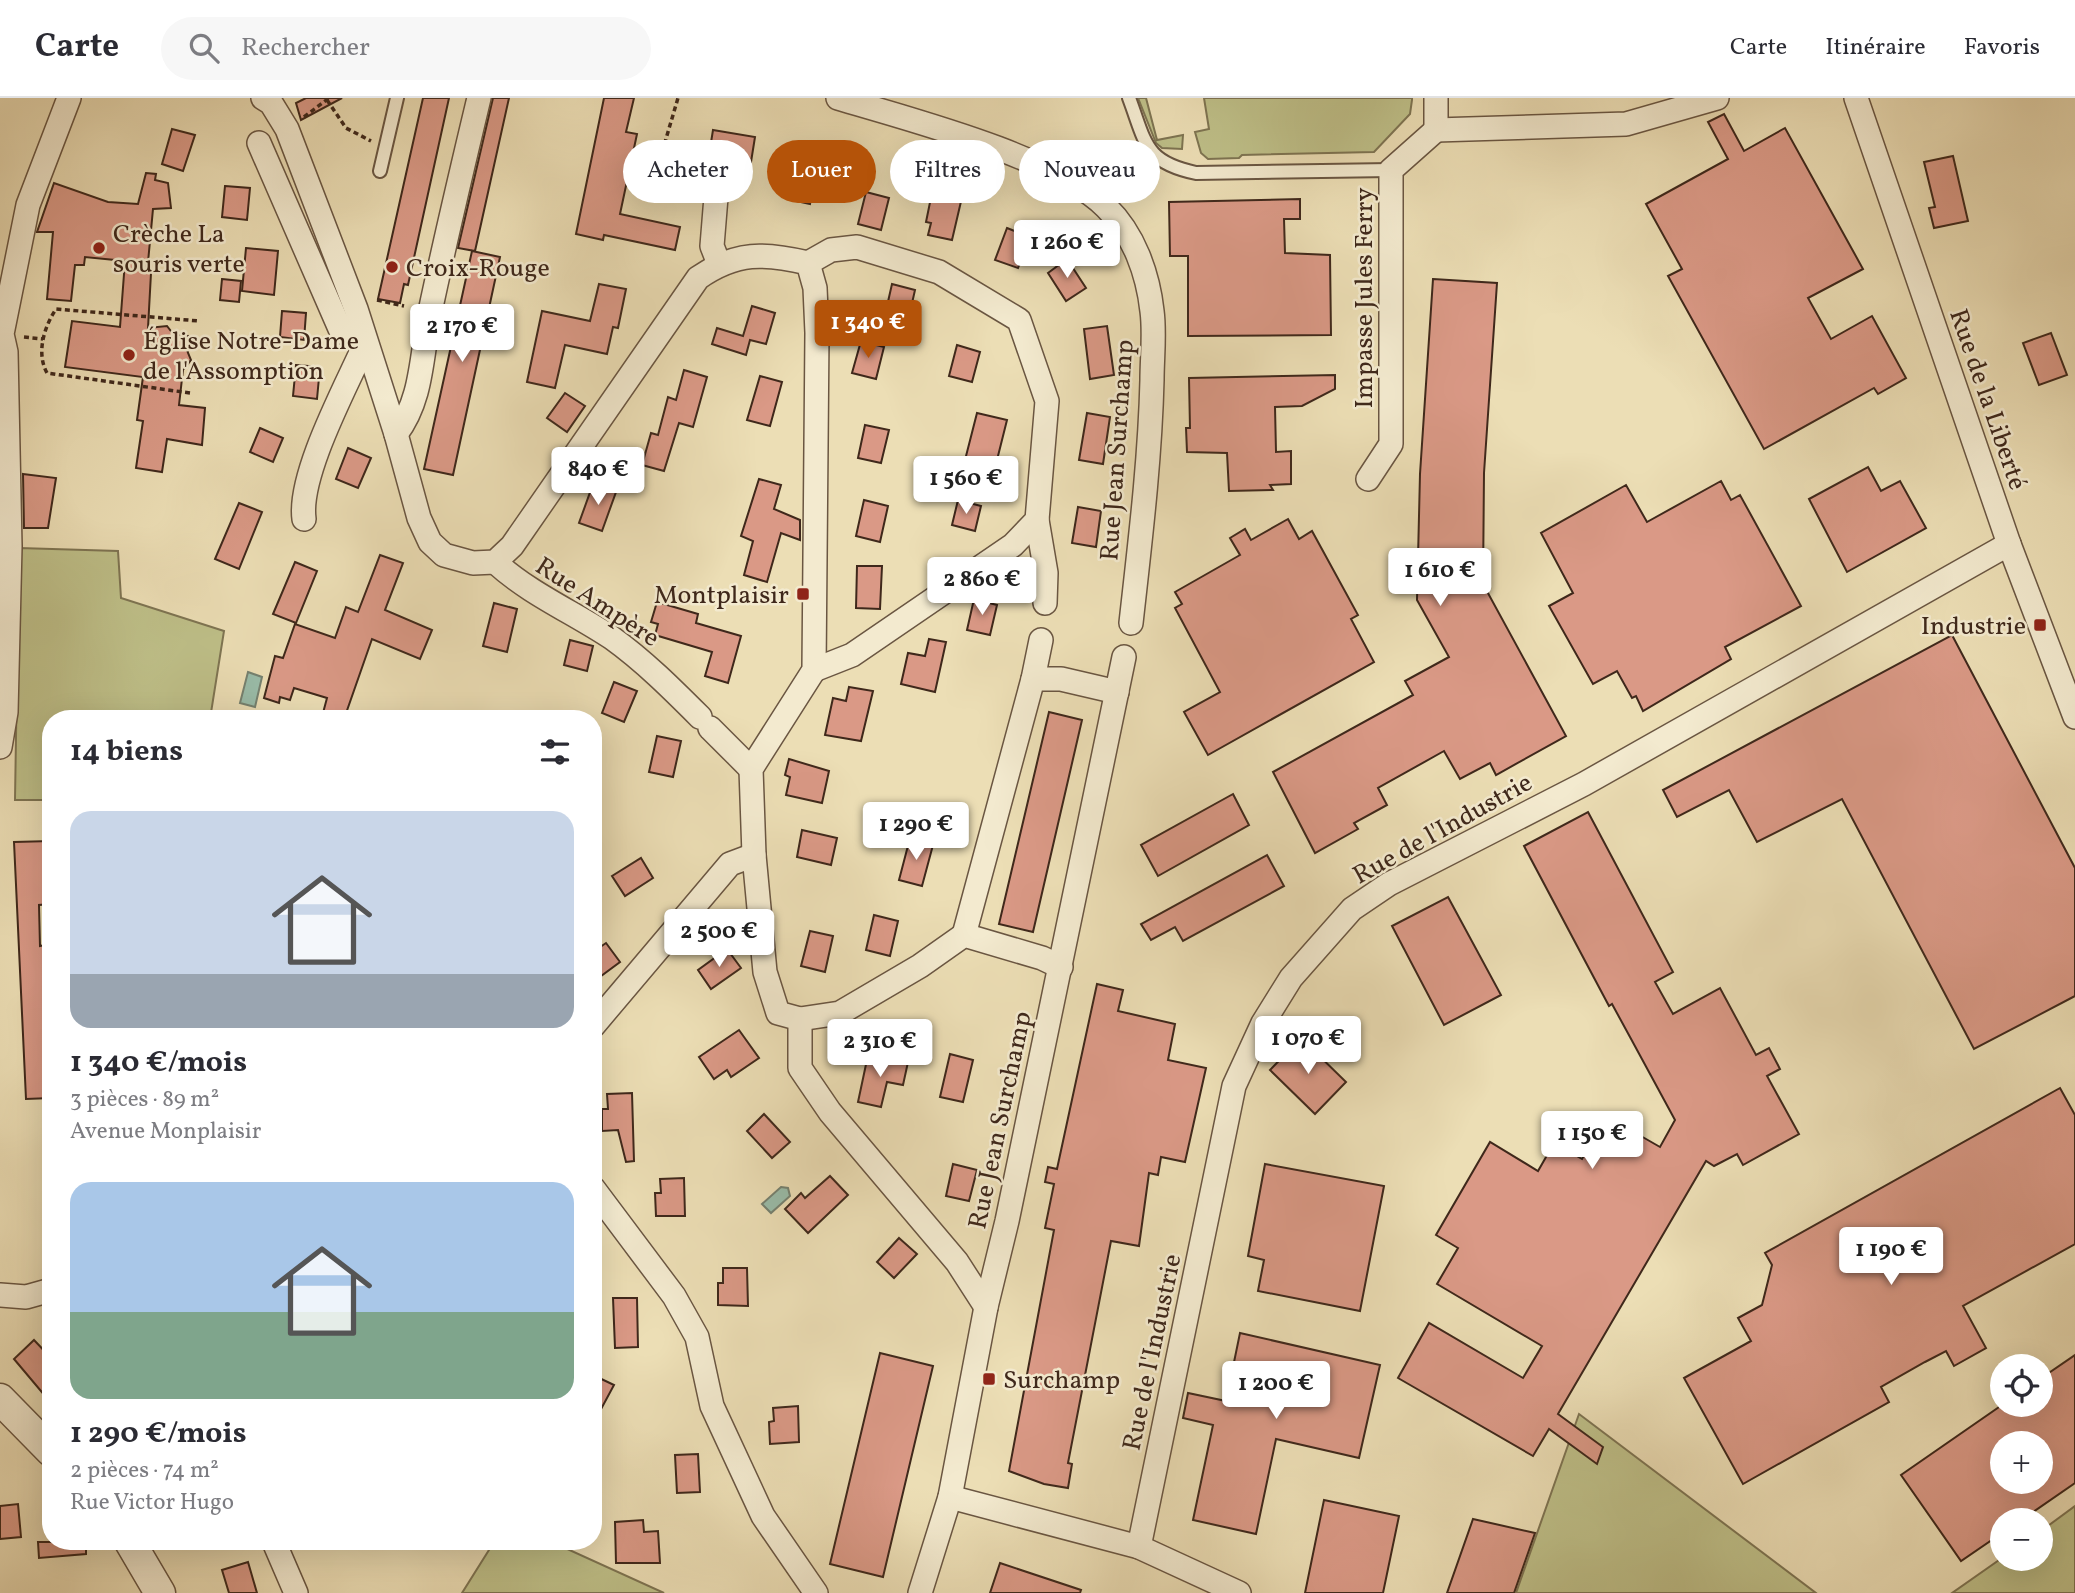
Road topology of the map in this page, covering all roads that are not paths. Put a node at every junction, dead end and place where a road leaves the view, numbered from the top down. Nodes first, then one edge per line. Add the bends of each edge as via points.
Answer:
1 (69, 98) edge
2 (263, 98) edge
3 (397, 98) edge
4 (478, 98) edge
5 (838, 98) edge
6 (1129, 98) edge
7 (1436, 98) edge
8 (1717, 98) edge
9 (1856, 98) edge
10 (1436, 130) junction
11 (259, 143) dead end
12 (1391, 170) junction
13 (380, 171) dead end
14 (716, 203) edge
15 (808, 263) junction
16 (719, 264) junction
17 (5, 336) edge
18 (365, 344) junction
19 (3, 371) edge
20 (396, 434) junction
21 (1368, 479) dead end
22 (304, 519) dead end
23 (1037, 520) junction
24 (2009, 544) junction
25 (495, 562) junction
26 (1045, 603) dead end
27 (1131, 622) dead end
28 (1041, 640) dead end
29 (1124, 657) dead end
30 (814, 670) junction
31 (1033, 679) junction
32 (1116, 692) junction
33 (2075, 717) edge
34 (0, 747) edge
35 (751, 769) junction
36 (754, 855) junction
37 (964, 935) junction
38 (1061, 967) junction
39 (602, 1015) edge
40 (800, 1019) junction
41 (602, 1200) edge
42 (42, 1293) edge
43 (0, 1295) edge
44 (986, 1307) junction
45 (0, 1398) edge
46 (42, 1442) edge
47 (950, 1497) junction
48 (1139, 1547) junction
49 (135, 1550) edge
50 (277, 1550) edge
51 (160, 1593) edge
52 (296, 1593) edge
53 (816, 1593) edge
54 (920, 1593) edge
55 (1239, 1593) edge

1 - 17 street via 28,205
2 - 18 street via 287,129
3 - 13 lane
4 - 20 street via 429,315 416,400
5 - 27 street, Rue Jean Surchamp via 1006,151 1073,183 1105,206 1134,245 1153,313 1151,437
6 - 12 lane via 1148,147 1170,167 1196,173
7 - 10 street
8 - 10 street via 1626,124
9 - 24 street, Rue de la Liberté
10 - 12 street, Impasse Jules Ferry
11 - 18 street via 341,331
12 - 21 street, Impasse Jules Ferry via 1391,444
14 - 16 street via 712,246
15 - 16 street via 750,255
15 - 23 street via 831,250 857,247 939,272 1019,320 1047,401
15 - 30 street via 815,288 817,333
16 - 25 street via 698,278 515,541
17 - 19 street
18 - 20 street
18 - 22 street via 308,479
19 - 34 street via 8,622 6,712
20 - 25 street via 430,542 444,555 474,563
23 - 26 street via 1046,573
23 - 30 street via 1013,545 852,655
24 - 33 street, Rue de la Liberté
24 - 48 street, Rue de l'Industrie via 1584,784 1389,884 1352,909 1291,978 1263,1023 1234,1086
25 - 35 street, Rue Ampère via 646,664
28 - 31 street
29 - 32 street, Rue Jean Surchamp
30 - 35 street
31 - 32 street via 1061,679
31 - 37 street
32 - 38 street, Rue Jean Surchamp
35 - 36 street
36 - 39 street via 730,864
36 - 40 street via 765,972 778,1013
37 - 38 street
37 - 40 street via 840,1013
38 - 44 street, Rue Jean Surchamp
40 - 44 street via 800,1068 830,1112 957,1262
41 - 53 street via 685,1316 696,1337 712,1406 763,1517
42 - 43 street via 26,1297
44 - 47 street, Rue Jean Surchamp
45 - 46 street
47 - 48 street
47 - 54 street, Rue Jean Surchamp
48 - 55 street
49 - 51 street
50 - 52 street

